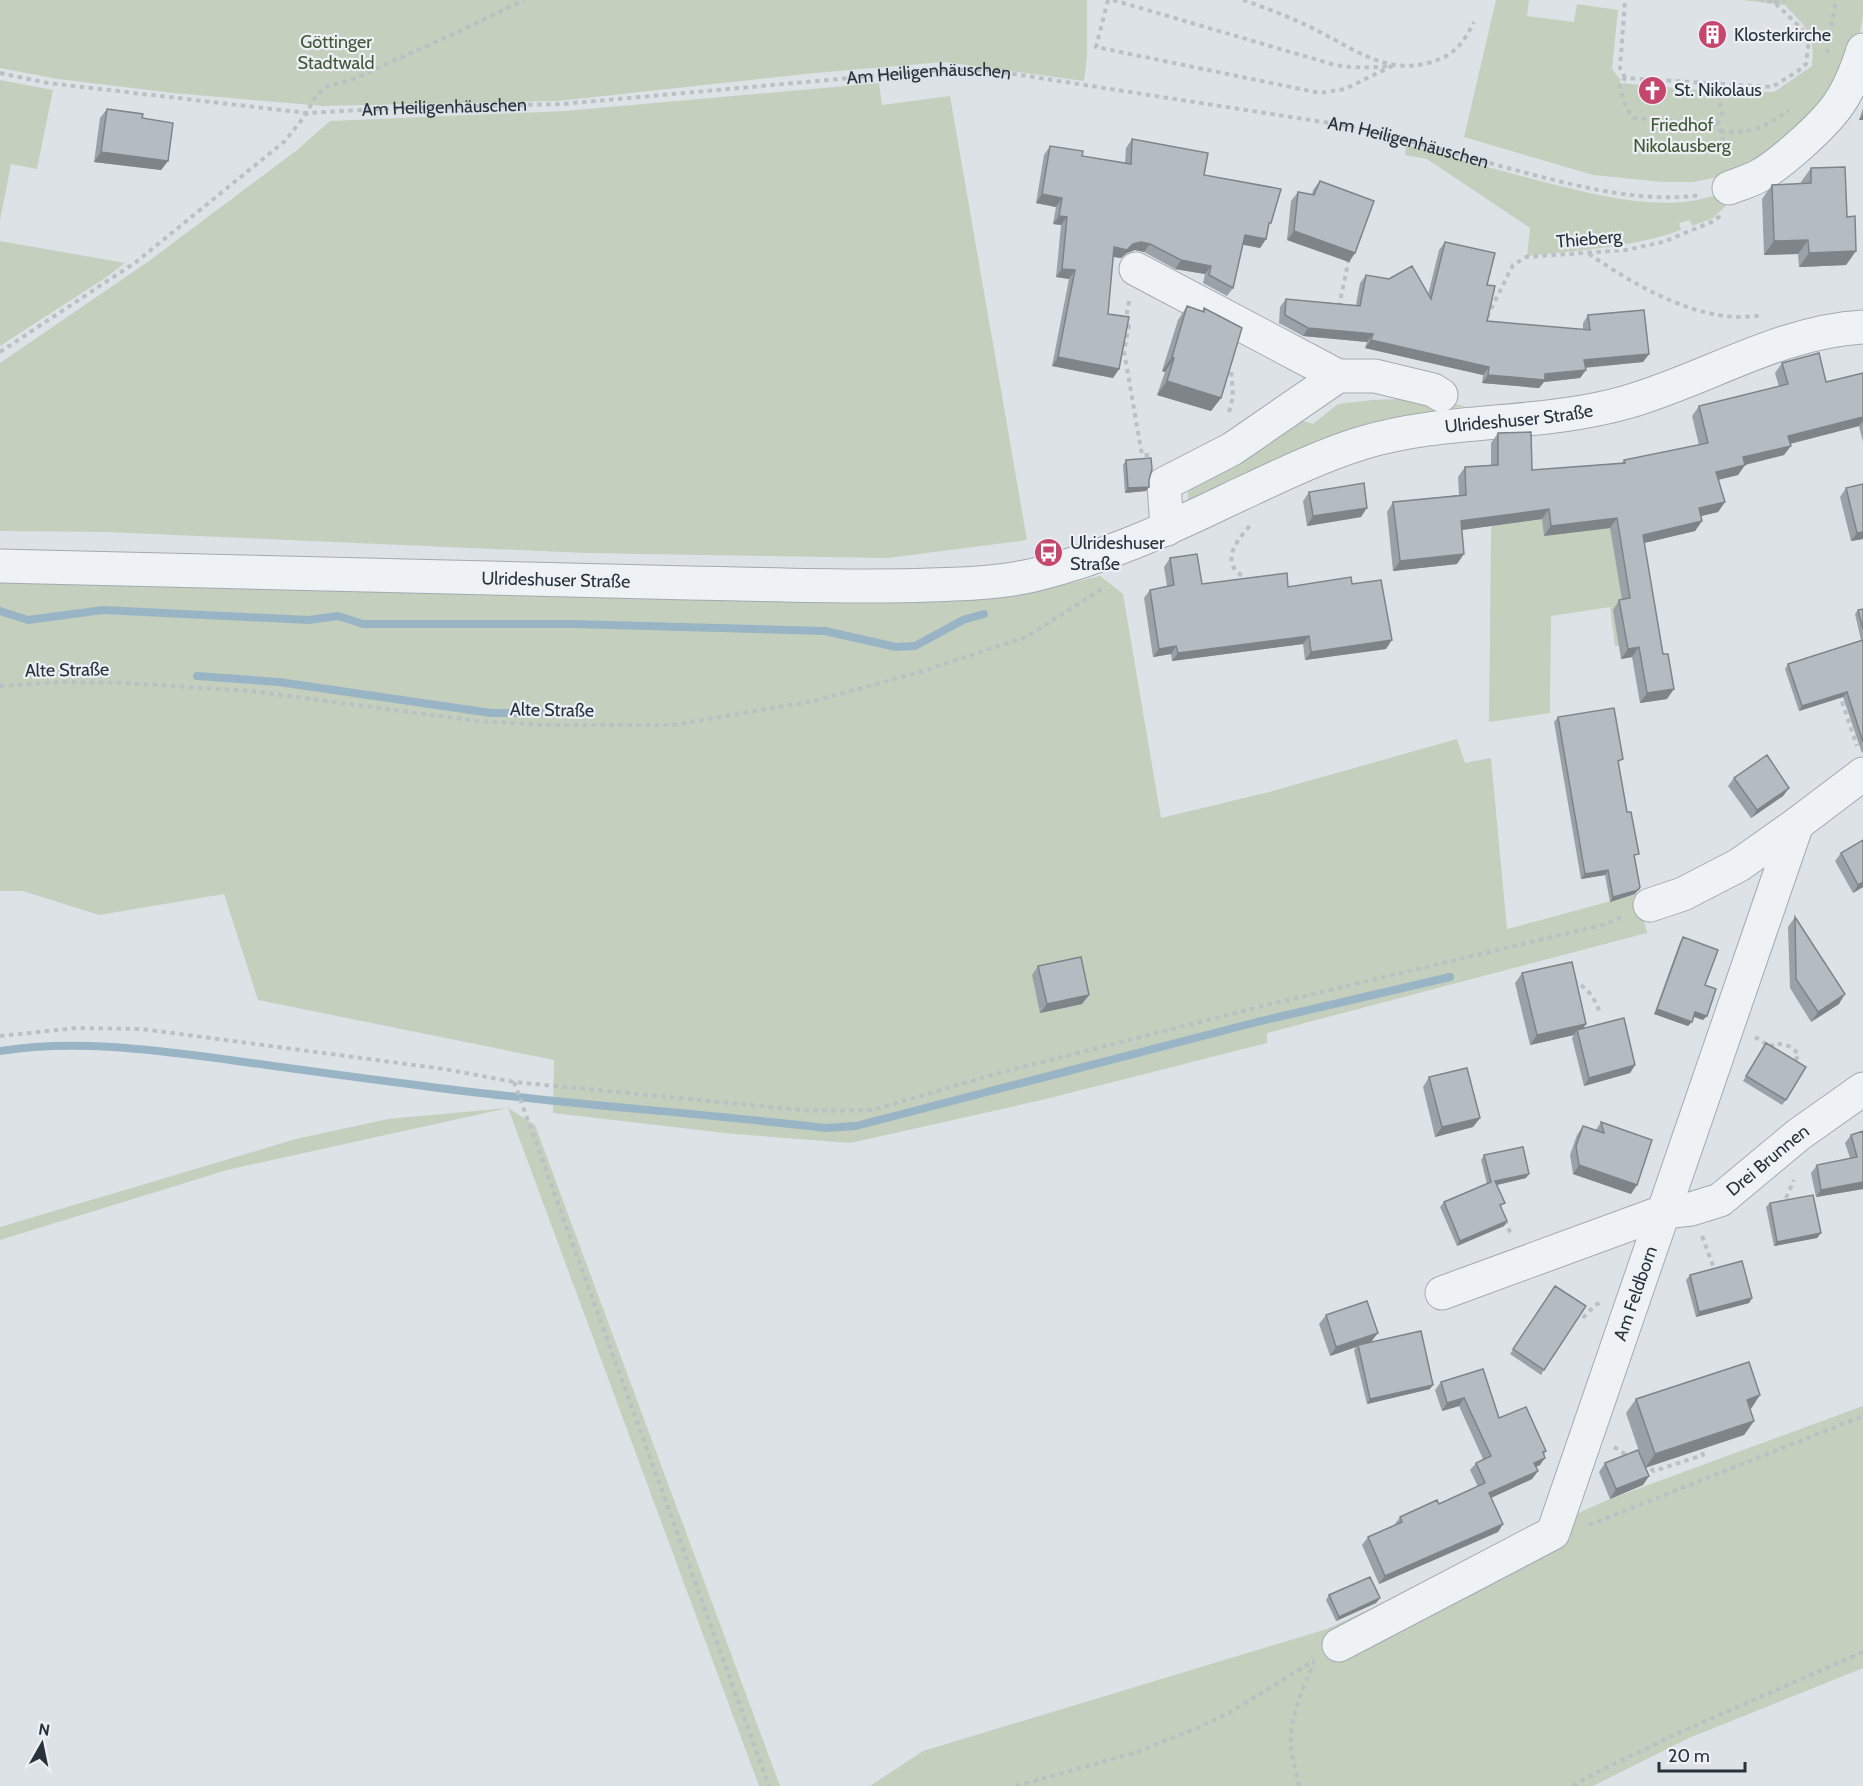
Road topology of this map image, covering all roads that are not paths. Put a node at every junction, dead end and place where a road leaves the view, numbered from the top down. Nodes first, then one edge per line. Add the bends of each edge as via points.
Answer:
1 (1863, 50) edge
2 (1726, 200) road end
3 (1136, 268) road end
4 (1863, 327) edge
5 (1338, 376) junction
6 (1441, 395) dead end
7 (1167, 529) junction
8 (0, 566) edge
9 (1861, 763) edge
10 (1797, 824) junction
11 (1650, 905) road end
12 (1863, 1089) edge
13 (1663, 1212) junction
14 (1442, 1293) dead end
15 (1327, 1652) road end

1 - 2 street via 1839,105 1817,129
3 - 5 street
4 - 7 street, Ulrideshuser Straße via 1790,340 1666,389 1594,410 1439,427 1359,444
5 - 6 street via 1375,376
5 - 7 street via 1232,449 1164,484
7 - 8 street, Ulrideshuser Straße via 1119,549 1030,576 957,584 603,581
9 - 10 street
10 - 11 street via 1739,865 1683,894
10 - 13 street, Am Feldborn
12 - 13 street, Drei Brunnen via 1798,1135 1720,1200
13 - 14 street, Drei Brunnen
13 - 15 street, Am Feldborn via 1553,1533

